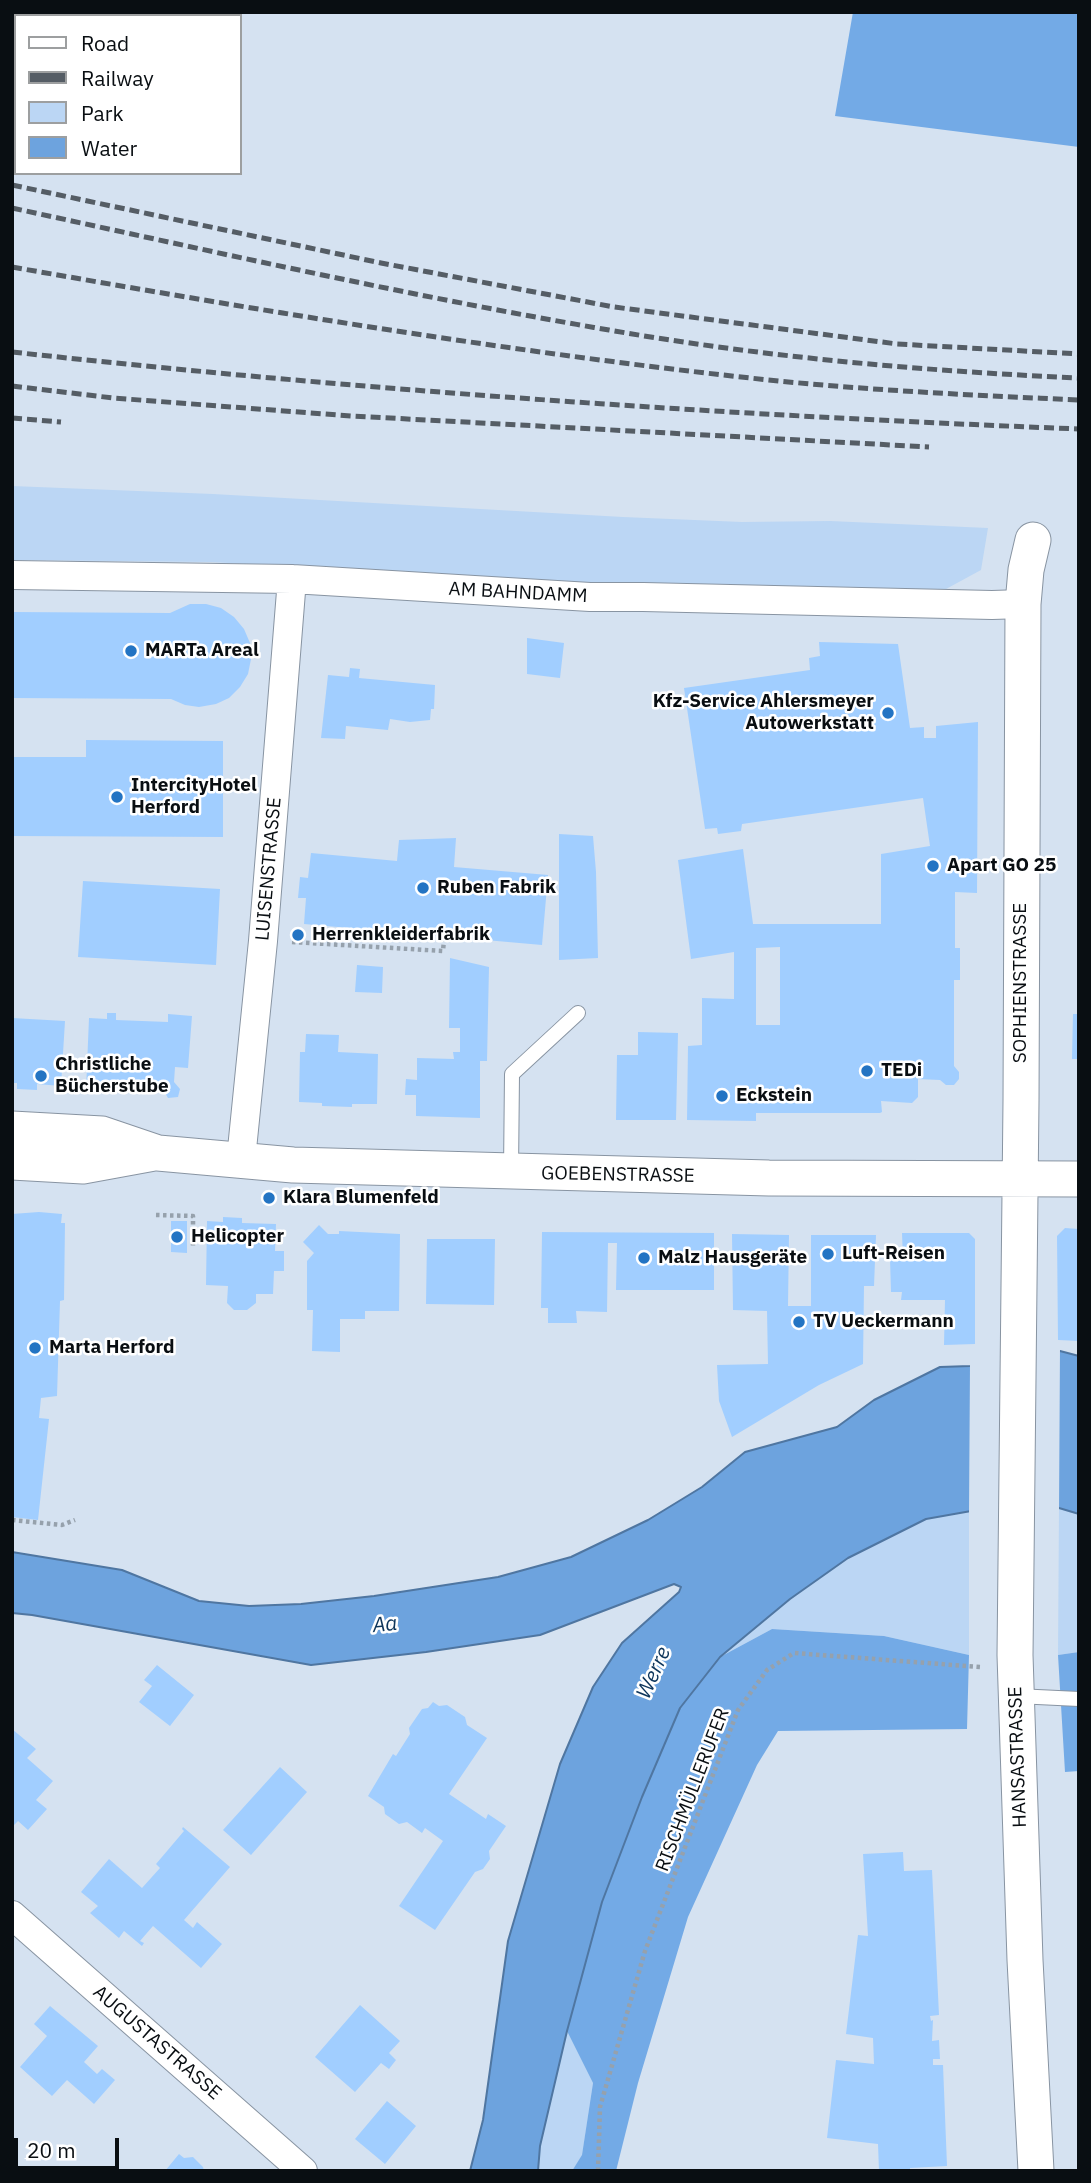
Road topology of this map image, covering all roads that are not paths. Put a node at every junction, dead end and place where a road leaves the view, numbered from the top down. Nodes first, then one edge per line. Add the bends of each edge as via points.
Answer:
1 (1033, 540) dead end
2 (12, 575) edge
3 (292, 579) junction
4 (1023, 604) junction
5 (578, 1013) dead end
6 (12, 1129) edge
7 (158, 1153) junction
8 (241, 1159) junction
9 (12, 1161) edge
10 (511, 1172) junction
11 (1079, 1179) edge
12 (1019, 1180) junction
13 (1017, 1343) joint
14 (1015, 1674) junction
15 (1079, 1699) edge
16 (12, 1915) edge
17 (303, 2171) edge
18 (1037, 2171) edge

1 - 4 street, SOPHIENSTRASSE
2 - 3 street, AM BAHNDAMM
3 - 4 street, AM BAHNDAMM via 590,597
3 - 8 street, LUISENSTRASSE
4 - 12 street, SOPHIENSTRASSE
5 - 10 lane via 512,1074
6 - 7 street, GOEBENSTRASSE via 102,1134
7 - 8 street, GOEBENSTRASSE
7 - 9 street, GOEBENSTRASSE via 83,1166
8 - 10 street, GOEBENSTRASSE
10 - 12 street, GOEBENSTRASSE
11 - 12 street, GOEBENSTRASSE
12 - 13 street, SOPHIENSTRASSE
13 - 14 street, HANSASTRASSE
14 - 15 lane
14 - 18 street, HANSASTRASSE
16 - 17 street, AUGUSTASTRASSE

